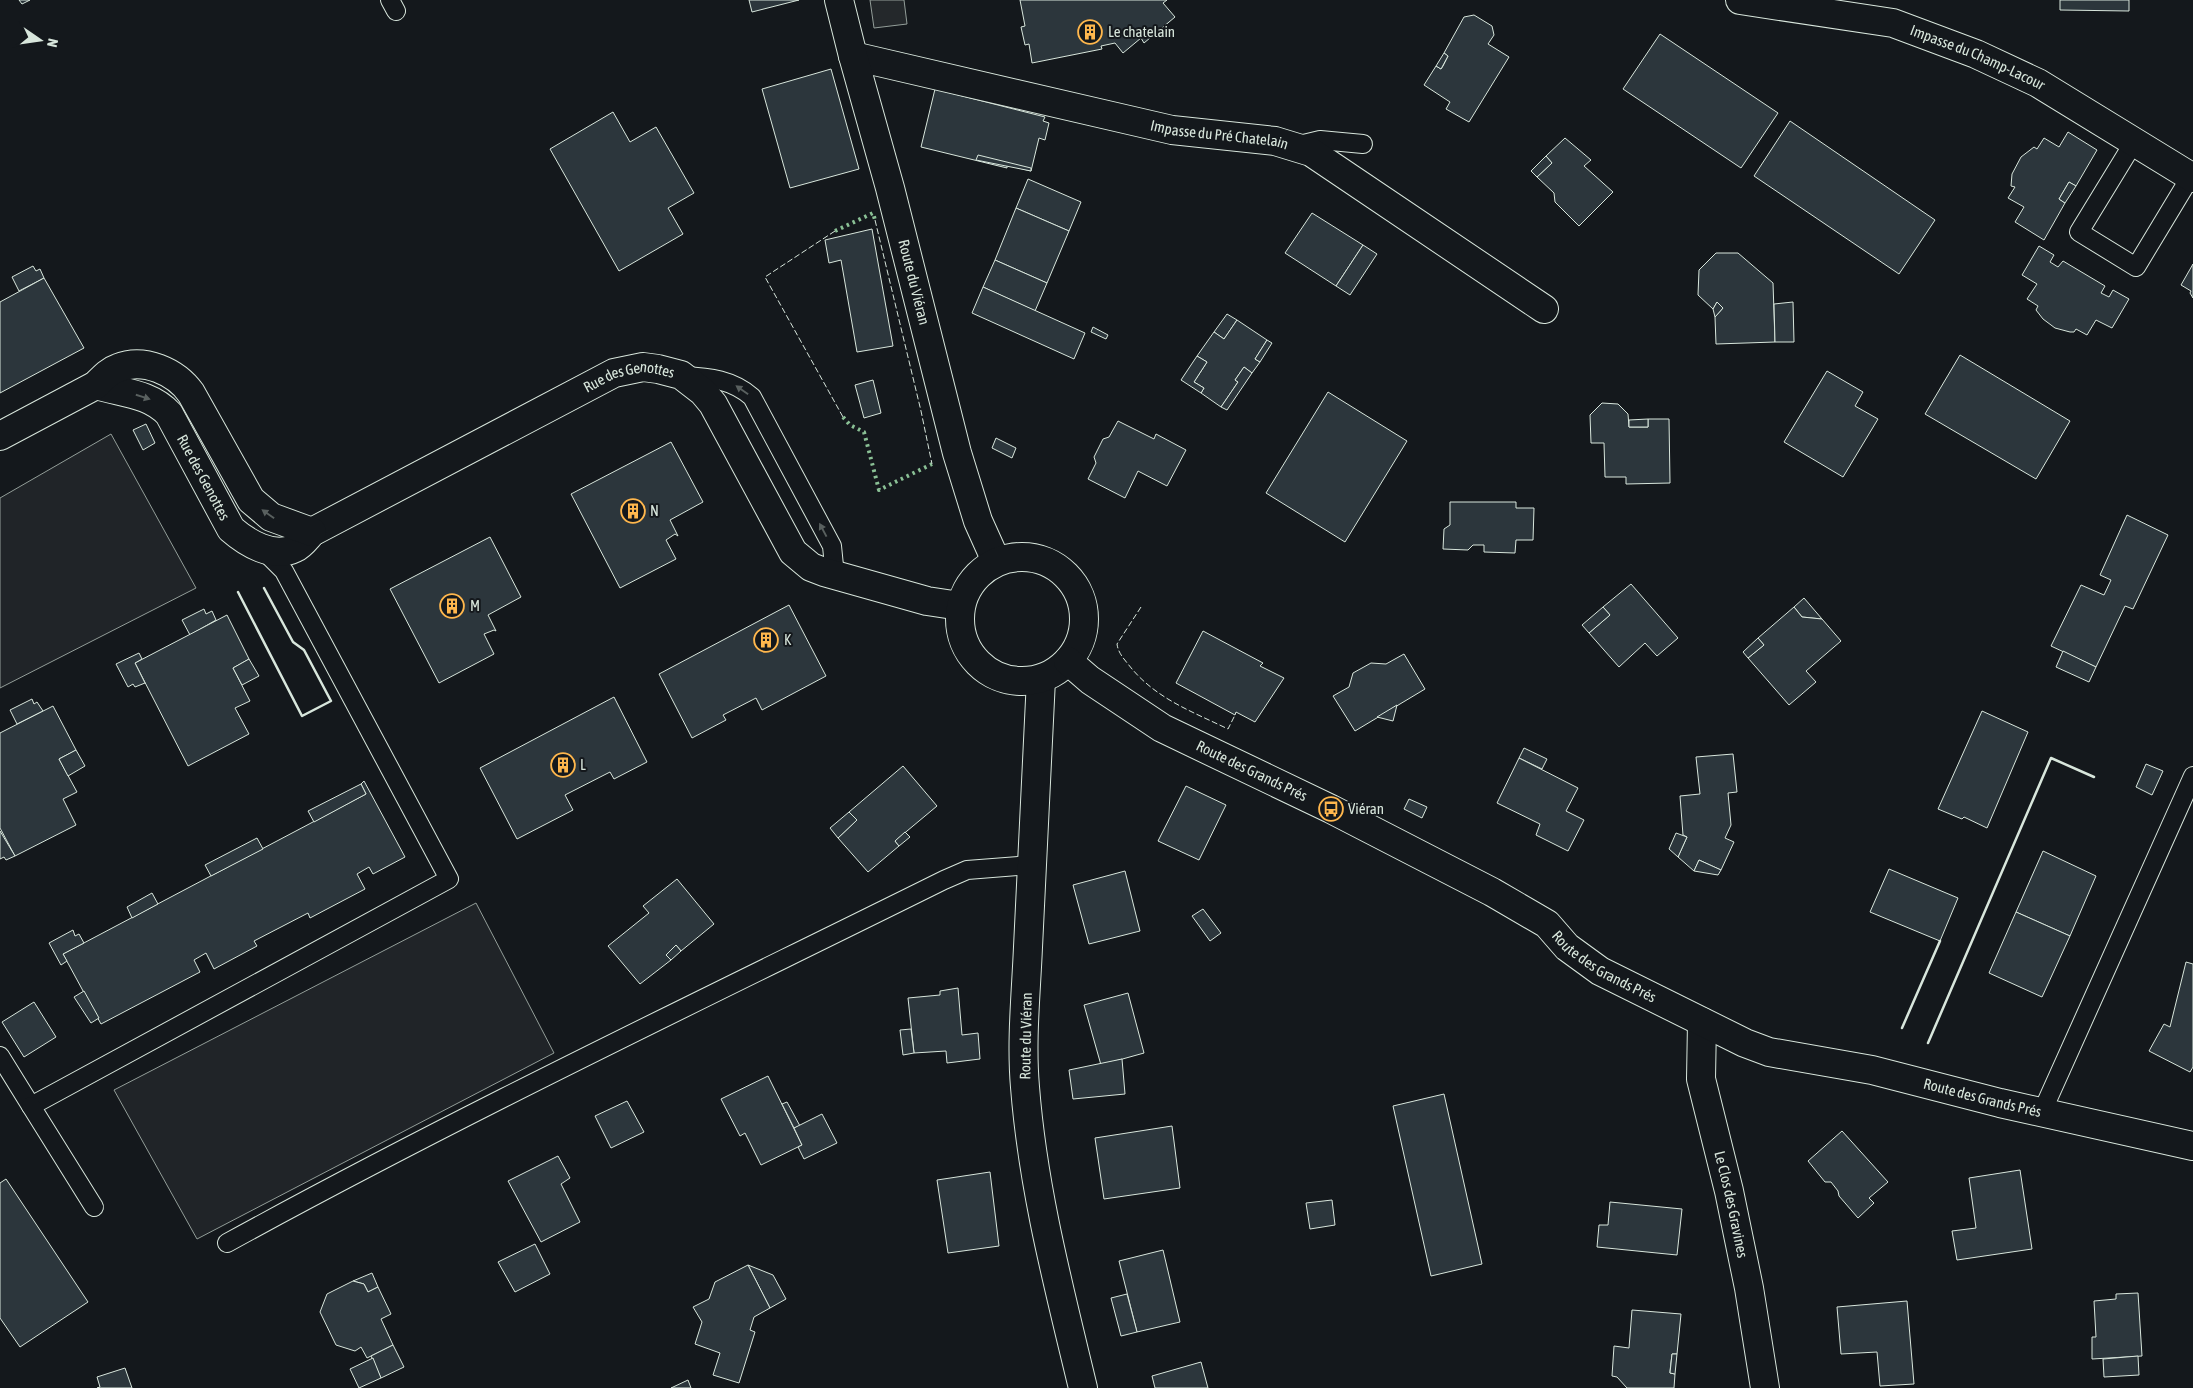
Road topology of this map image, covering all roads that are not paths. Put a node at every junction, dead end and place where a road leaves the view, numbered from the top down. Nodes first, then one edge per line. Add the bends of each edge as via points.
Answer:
1 (839, 0) edge
2 (1740, 0) edge
3 (853, 56) junction
4 (2134, 142) junction
5 (1362, 144) dead end
6 (1295, 146) junction
7 (2192, 177) edge
8 (1544, 309) dead end
9 (681, 376) junction
10 (96, 385) junction
11 (0, 436) edge
12 (312, 532) junction
13 (264, 550) junction
14 (996, 562) junction
15 (835, 576) junction
16 (960, 606) junction
17 (1068, 661) junction
18 (1041, 679) junction
19 (2193, 776) edge
20 (1030, 865) junction
21 (1702, 1022) junction
22 (0, 1056) edge
23 (32, 1106) junction
24 (2042, 1112) junction
25 (2193, 1146) edge
26 (94, 1207) dead end
27 (227, 1243) dead end
28 (1083, 1388) edge
29 (1765, 1388) edge

1 - 3 street, Route du Viéran
2 - 4 street, Impasse du Champ-Lacour via 1893,23 1976,54 2038,83
3 - 6 street, Impasse du Pré Chatelain via 1172,130
3 - 14 street, Route du Viéran via 893,198 957,454 978,522
4 - 7 street, Impasse du Champ-Lacour
4 - 7 lane via 2079,232 2087,237 2136,266
5 - 6 lane via 1320,140
6 - 8 street, Impasse du Pré Chatelain via 1311,152
9 - 12 street, Rue des Genottes via 643,367 614,373
9 - 15 street, Rue des Genottes via 694,383 713,404 793,552 811,567
15 -> 9 lane via 832,546 752,397 732,384
10 - 11 street, Rue des Genottes
12 -> 10 street, Rue des Genottes via 271,518 250,500 192,393 173,374 130,365 108,373
10 -> 13 street, Rue des Genottes via 146,397 162,406 230,529
12 - 13 street, Rue des Genottes via 297,548
13 - 23 lane via 284,571 449,879
14 - 16 street via 974,578
14 - 17 street via 1017,556 1034,557 1051,563 1077,588 1084,620 1082,635
15 - 16 street, Rue des Genottes via 927,601
16 - 18 street via 959,624 963,641 984,669 1002,678 1021,682
17 - 18 street
17 - 21 street, Route des Grands Prés via 1090,680 1162,728 1331,809 1492,892 1547,924 1572,951 1600,971
18 - 20 street, Route du Viéran
19 - 24 lane
20 - 27 lane via 966,870 944,880 512,1093
20 - 28 street, Route du Viéran via 1025,1044 1029,1129 1050,1256
21 - 24 street, Route des Grands Prés via 1769,1052 1872,1070
21 - 29 street, Le Clos des Gravines via 1701,1079 1731,1200
22 - 23 lane
23 - 26 lane
24 - 25 street, Route des Grands Prés

